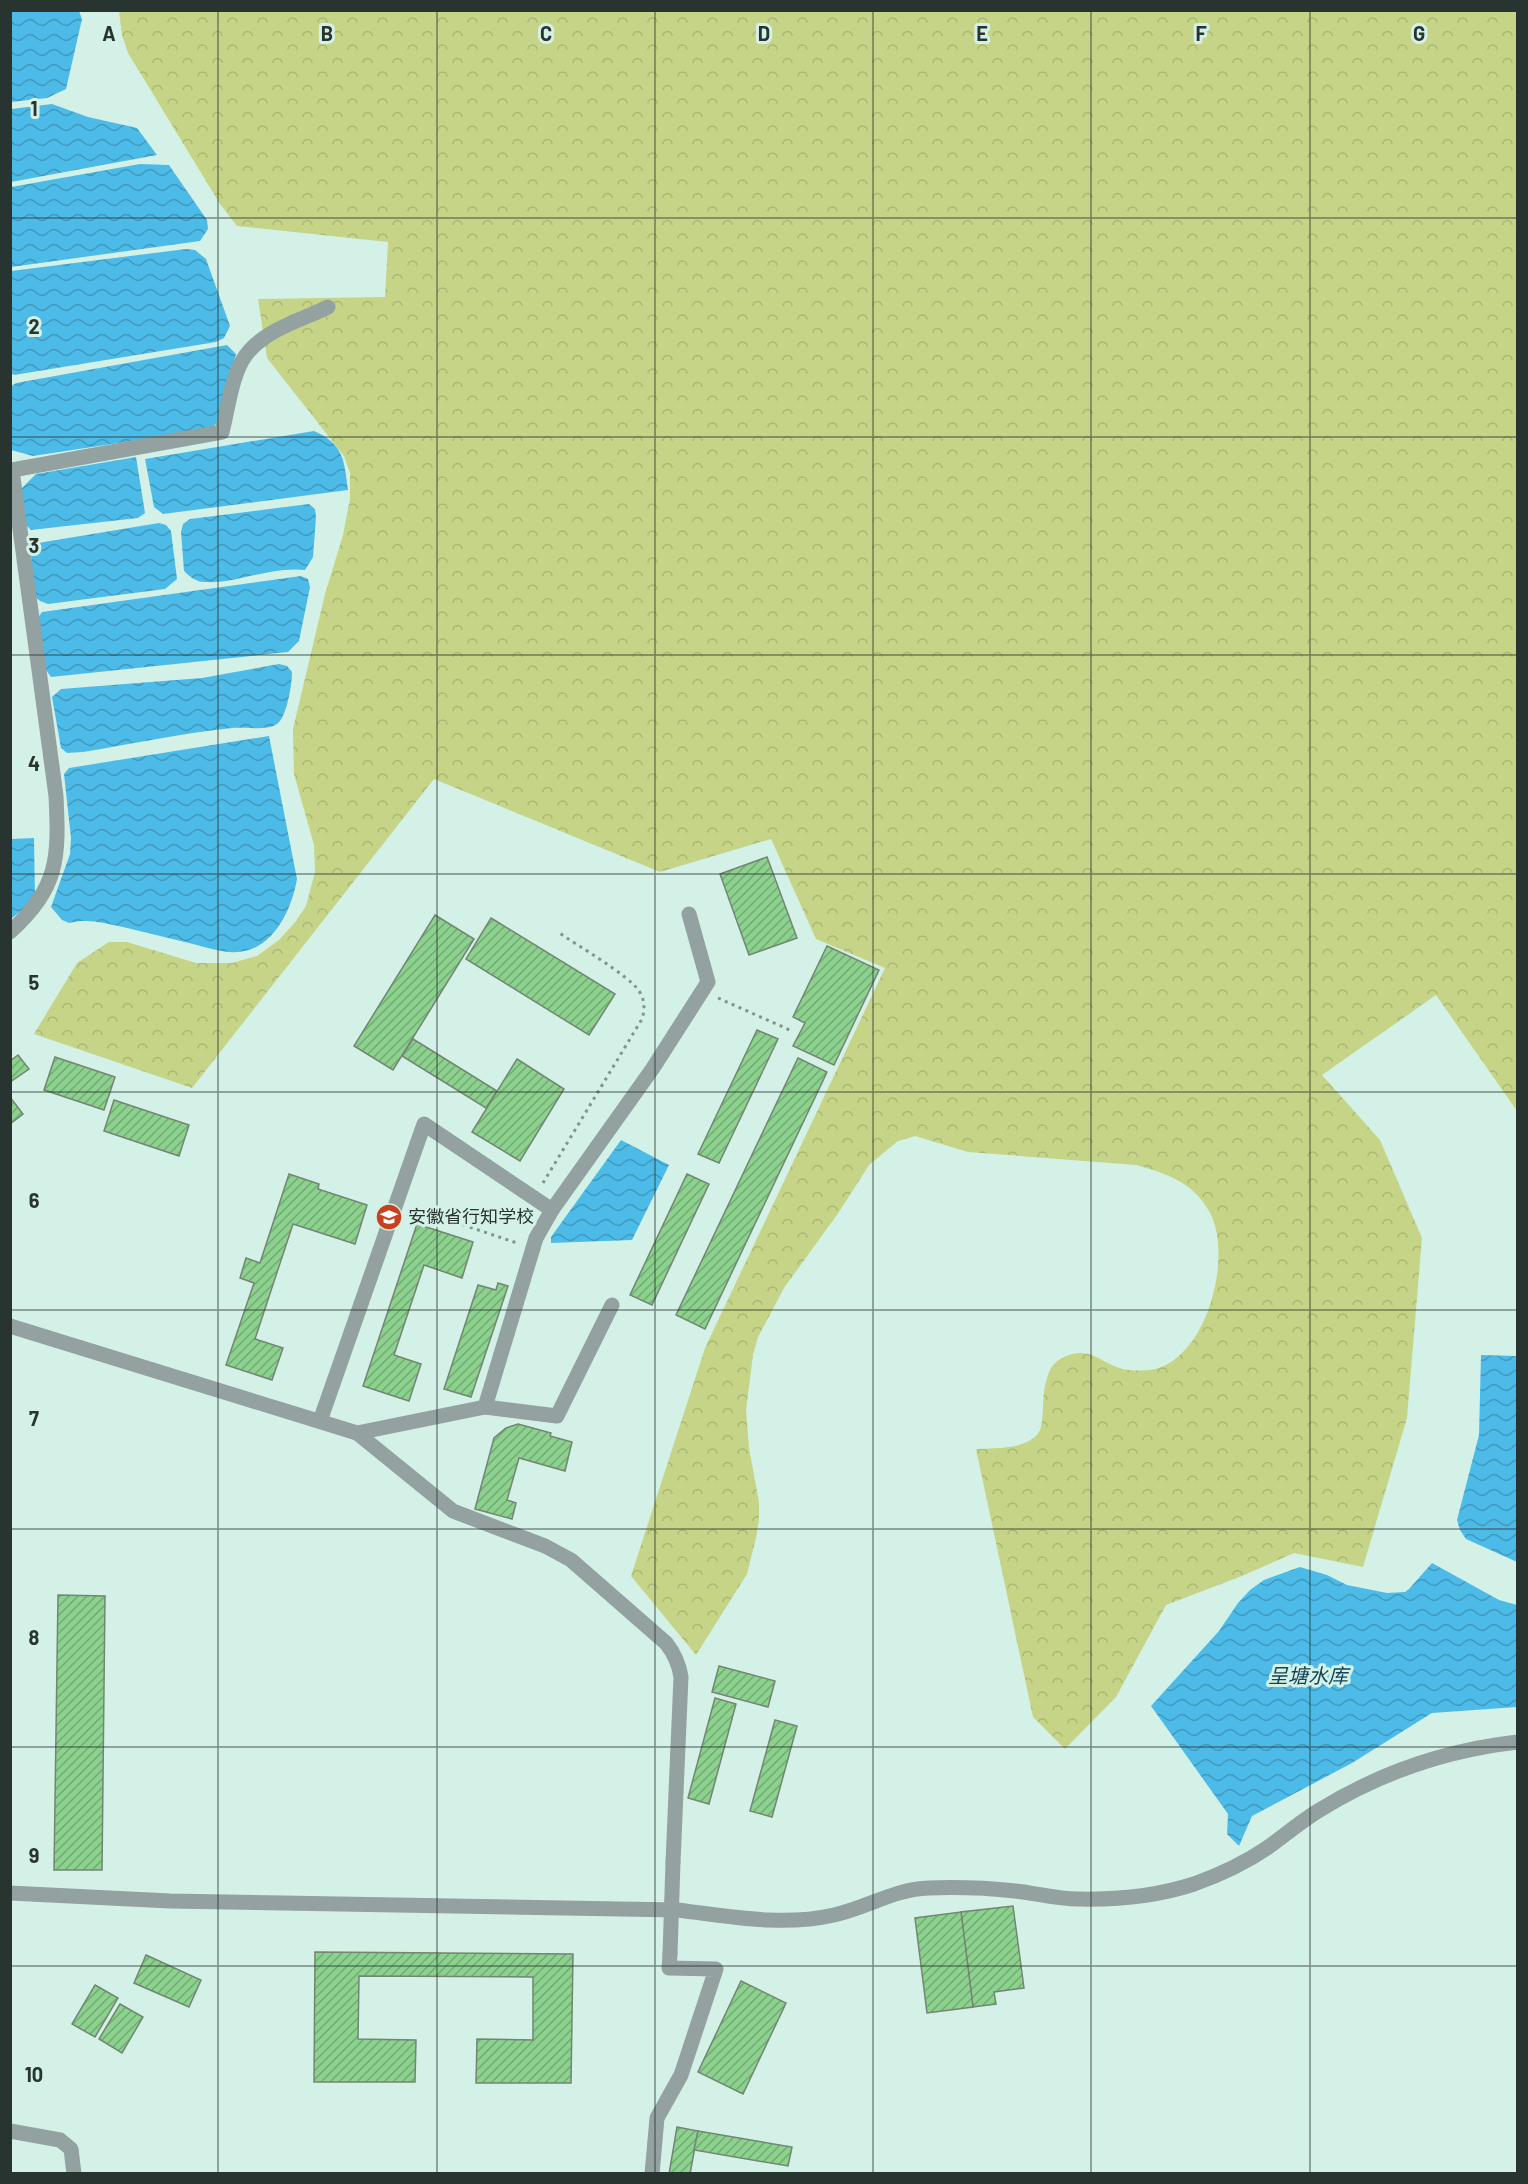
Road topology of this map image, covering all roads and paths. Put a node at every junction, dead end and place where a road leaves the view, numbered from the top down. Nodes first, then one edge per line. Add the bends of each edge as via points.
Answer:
1 (328, 307) dead end
2 (688, 914) dead end
3 (10, 932) edge
4 (558, 932) dead end
5 (703, 991) junction
6 (792, 1031) dead end
7 (534, 1198) junction
8 (397, 1203) junction
9 (552, 1210) junction
10 (532, 1248) junction
11 (612, 1305) dead end
12 (10, 1326) edge
13 (485, 1407) junction
14 (320, 1422) junction
15 (357, 1433) junction
16 (1518, 1742) edge
17 (10, 1893) edge
18 (10, 2131) edge
19 (74, 2174) edge
20 (652, 2174) edge

1 - 3 street via 264,337 248,353 237,371 222,432 12,470 56,796 58,842 54,869 42,897
2 - 5 street via 708,982
4 - 7 path via 632,982 642,997 644,1012
5 - 6 path
5 - 9 street
7 - 8 street via 424,1124
7 - 9 street
8 - 10 path
8 - 14 street
9 - 10 street
10 - 13 street
11 - 13 street via 557,1416
12 - 14 street
13 - 15 street
14 - 15 street
15 - 20 street, bridge via 453,1511 571,1560 672,1650 679,1667 669,1968 716,1969 681,2075 657,2118
16 - 17 street via 1464,1750 1405,1768 1344,1795 1265,1849 1216,1875 1171,1890 1125,1898 1079,1899 1018,1891 927,1888 896,1893 835,1915 788,1921 676,1910 170,1901
18 - 19 street via 60,2140 71,2150

